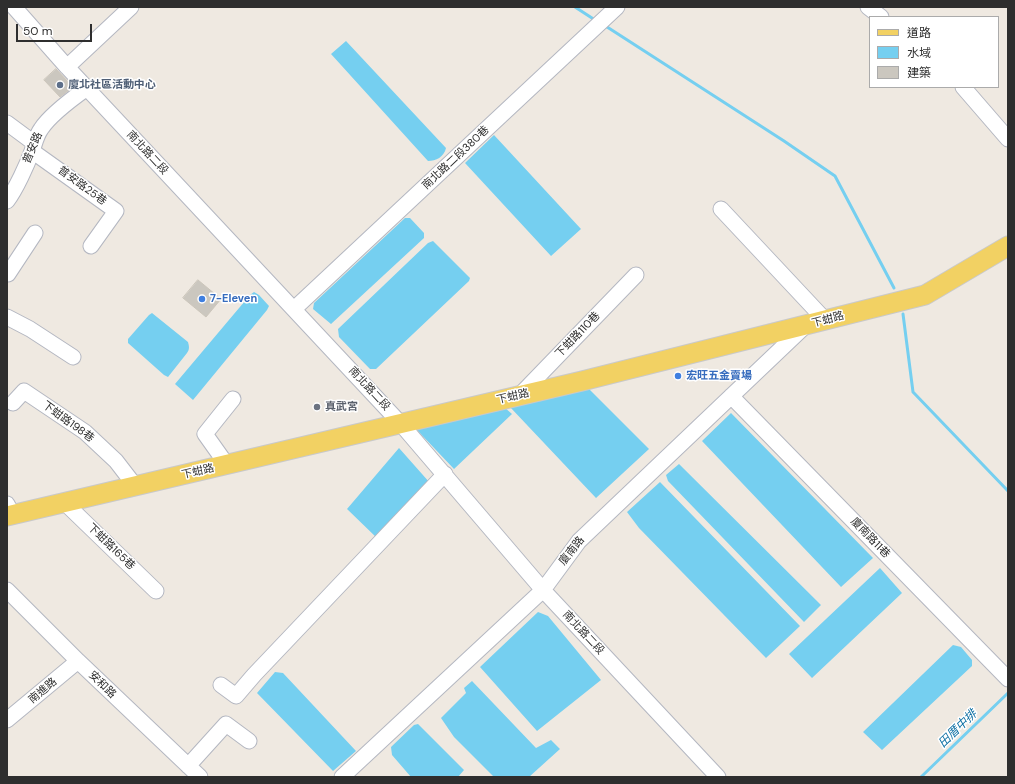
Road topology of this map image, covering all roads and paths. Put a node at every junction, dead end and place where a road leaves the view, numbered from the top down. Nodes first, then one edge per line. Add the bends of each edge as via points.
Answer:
1 (14, 7) edge
2 (131, 7) edge
3 (617, 7) edge
4 (868, 7) edge
5 (880, 16) edge
6 (67, 67) junction
7 (87, 88) junction
8 (964, 88) edge
9 (7, 122) edge
10 (1008, 139) edge
11 (33, 147) junction
12 (7, 200) edge
13 (721, 208) dead end
14 (35, 233) dead end
15 (91, 246) dead end
16 (1008, 246) edge
17 (7, 274) edge
18 (636, 275) dead end
19 (294, 309) junction
20 (7, 317) edge
21 (826, 321) junction
22 (805, 326) junction
23 (73, 357) dead end
24 (520, 395) junction
25 (731, 396) junction
26 (234, 398) dead end
27 (13, 403) dead end
28 (400, 424) junction
29 (227, 465) junction
30 (445, 474) junction
31 (136, 487) junction
32 (65, 503) junction
33 (9, 512) edge
34 (7, 590) edge
35 (543, 590) junction
36 (156, 591) dead end
37 (78, 661) junction
38 (1008, 680) edge
39 (221, 685) dead end
40 (7, 720) edge
41 (249, 741) dead end
42 (188, 766) junction
43 (200, 777) edge
44 (342, 777) edge
45 (718, 777) edge

1 - 6 street, 南北路二段
2 - 6 street
3 - 19 street, 南北路二段380巷
4 - 5 street
6 - 7 street, 南北路二段
7 - 11 street, 普安路 via 62,107 42,127
7 - 19 street, 南北路二段
8 - 10 street
9 - 11 street
11 - 12 street, 普安路
11 - 15 street, 普安路25巷 via 116,211
13 - 21 street
14 - 17 street
16 - 21 main road, 下蚶路 via 925,295
18 - 24 street, 下蚶路110巷
19 - 28 street, 南北路二段
20 - 23 street
21 - 22 main road, 下蚶路
22 - 24 main road, 下蚶路
22 - 25 street, 廈南路
24 - 28 main road, 下蚶路
25 - 35 street, 廈南路 via 579,541
25 - 38 street, 廈南路11巷
26 - 29 street via 205,434
27 - 31 street, 下蚶路198巷 via 24,390 85,432 116,461
28 - 29 main road, 下蚶路
28 - 30 street, 南北路二段
29 - 31 main road, 下蚶路
30 - 35 street, 南北路二段
30 - 39 street via 236,696
31 - 32 main road, 下蚶路
32 - 33 main road, 下蚶路
32 - 36 street, 下蚶路165巷
34 - 37 street, 安和路
35 - 44 street, 廈南路
35 - 45 street, 南北路二段
37 - 40 street, 南進路
37 - 42 street, 安和路
41 - 42 street via 226,724
42 - 43 street, 安和路

